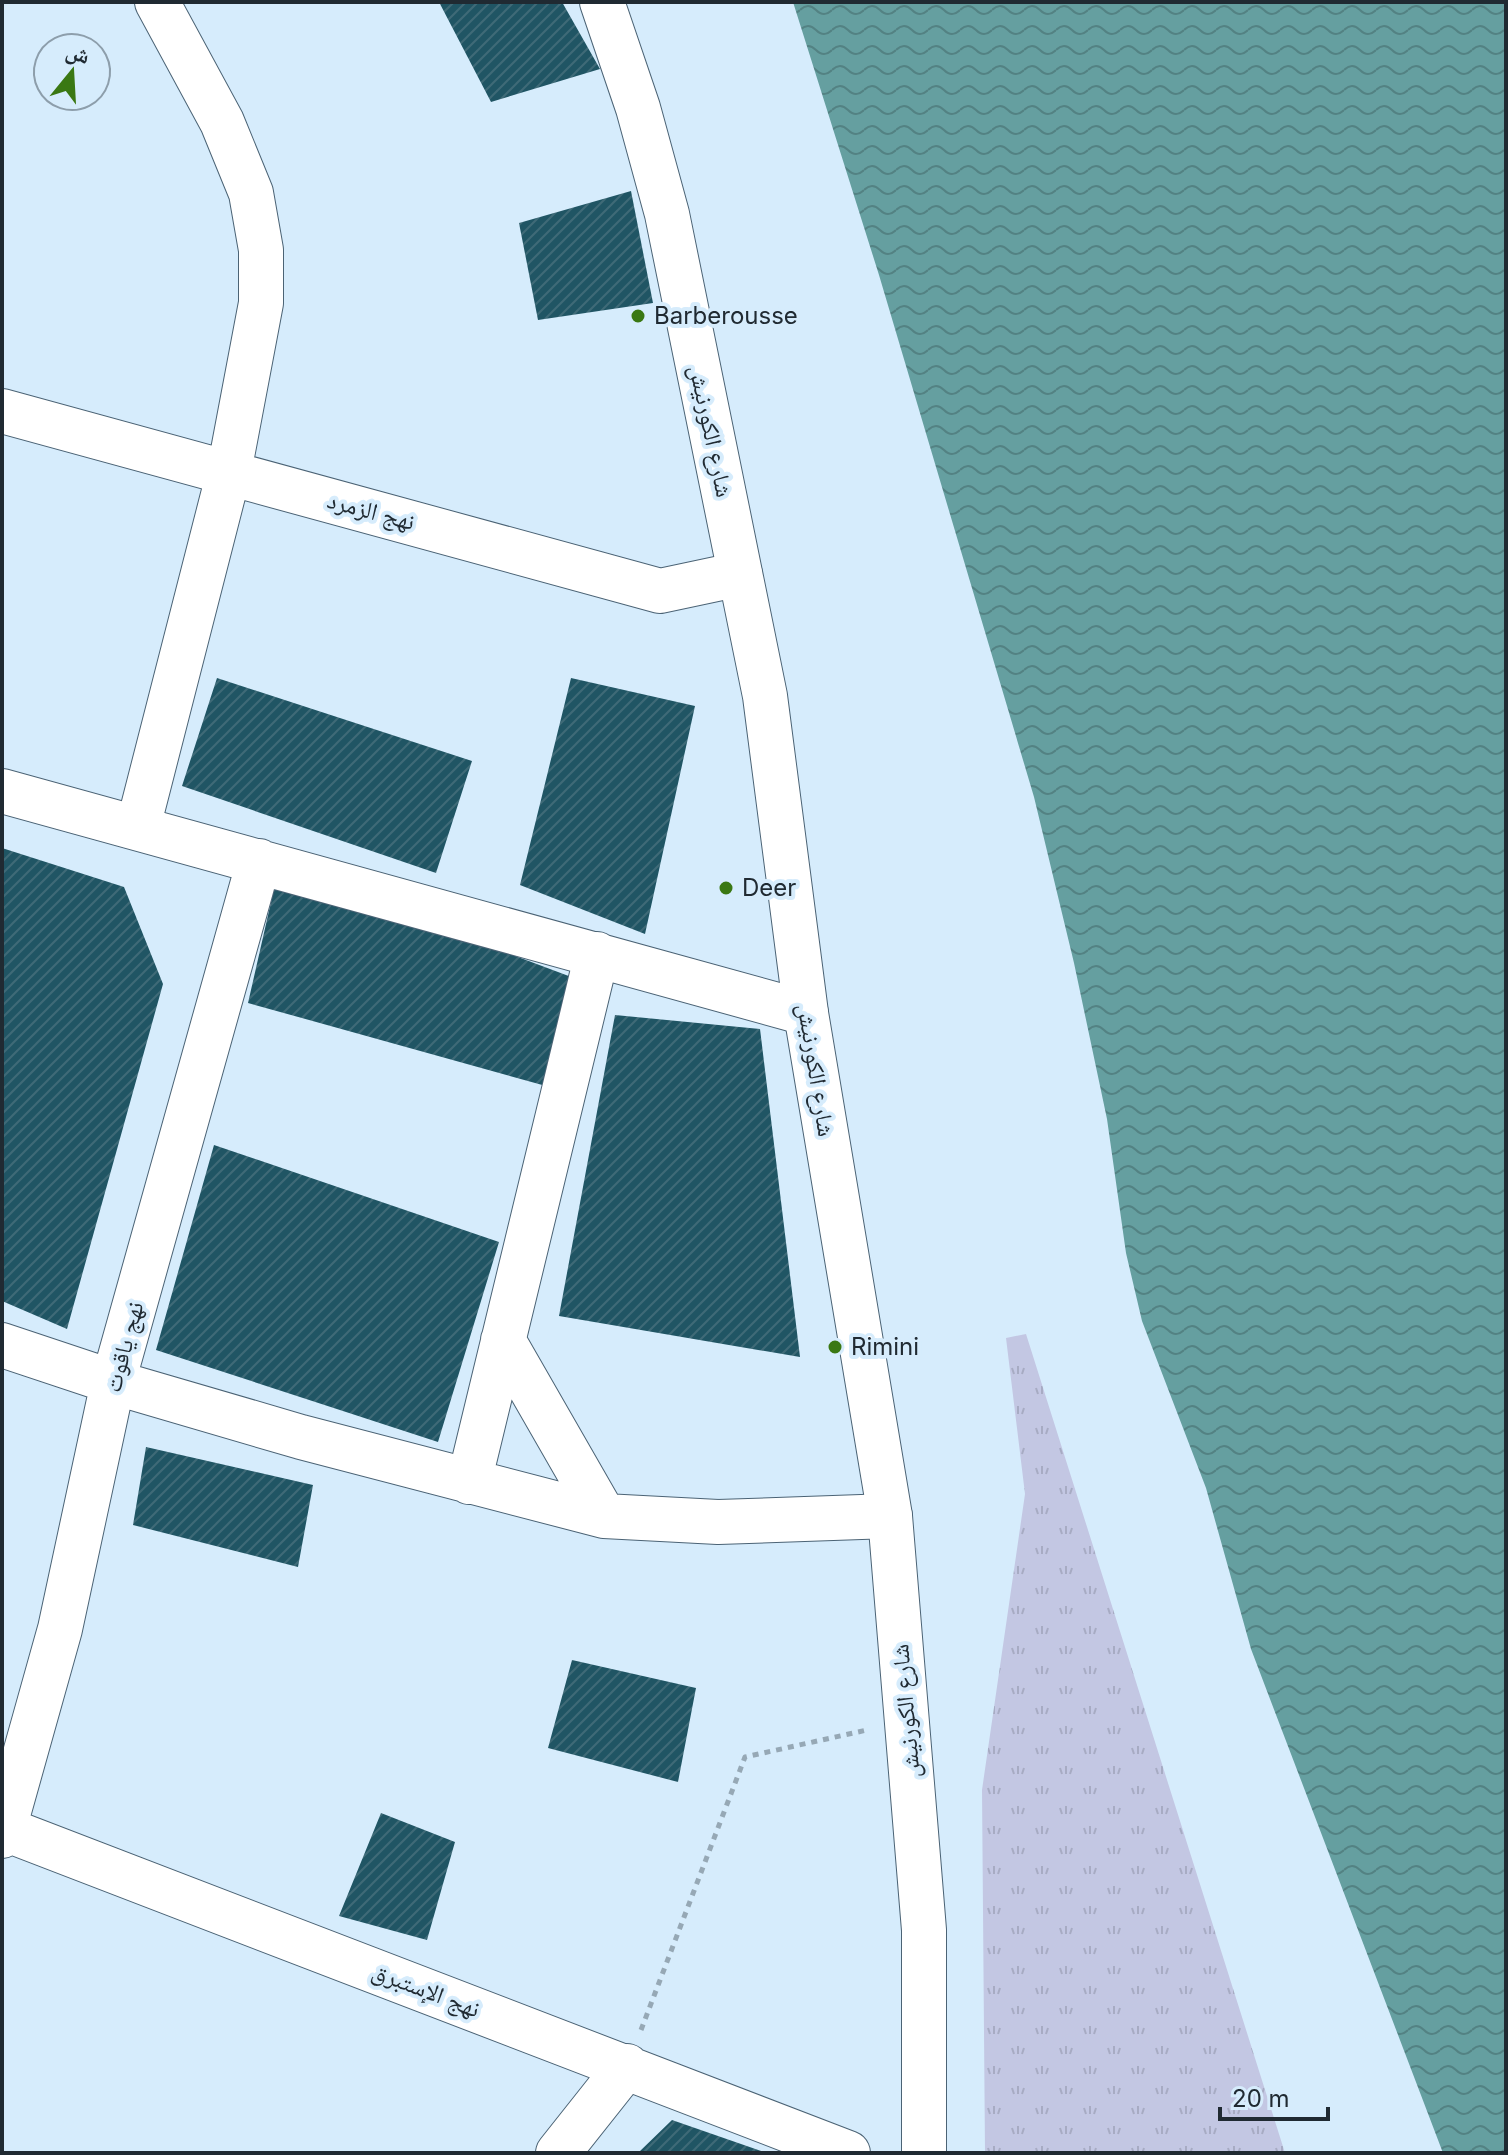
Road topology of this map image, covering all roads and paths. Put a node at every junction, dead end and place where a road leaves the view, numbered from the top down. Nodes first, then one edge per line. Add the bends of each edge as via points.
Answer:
1 (157, 2) edge
2 (602, 2) edge
3 (2, 411) edge
4 (229, 472) junction
5 (740, 574) junction
6 (2, 791) edge
7 (138, 827) junction
8 (259, 861) junction
9 (597, 954) junction
10 (806, 1013) junction
11 (503, 1340) junction
12 (2, 1345) edge
13 (113, 1382) junction
14 (469, 1482) junction
15 (604, 1516) junction
16 (890, 1516) junction
17 (907, 1721) junction
18 (3, 1831) edge
19 (627, 2066) junction
20 (558, 2153) edge
21 (848, 2153) edge
22 (924, 2153) edge

1 - 4 street via 222,122 251,193 261,250 261,303
2 - 5 street, شارع الكورنيش via 667,214
3 - 4 street, نهج الزمرد
4 - 5 street, نهج الزمرد via 660,591
4 - 7 street
5 - 10 street, شارع الكورنيش via 765,696
6 - 7 street
7 - 8 street
8 - 9 street
8 - 13 street, نهج ياقوت
9 - 10 street
9 - 11 street
10 - 16 street, شارع الكورنيش
11 - 14 street
11 - 15 street
12 - 13 street
13 - 14 street
13 - 18 street, نهج ياقوت via 60,1629
14 - 15 street
15 - 16 street via 718,1522
16 - 17 street, شارع الكورنيش
17 - 19 path via 745,1757
17 - 22 street, شارع الكورنيش via 924,1930
18 - 19 street, نهج الإستبرق
19 - 20 street
19 - 21 street, نهج الإستبرق

